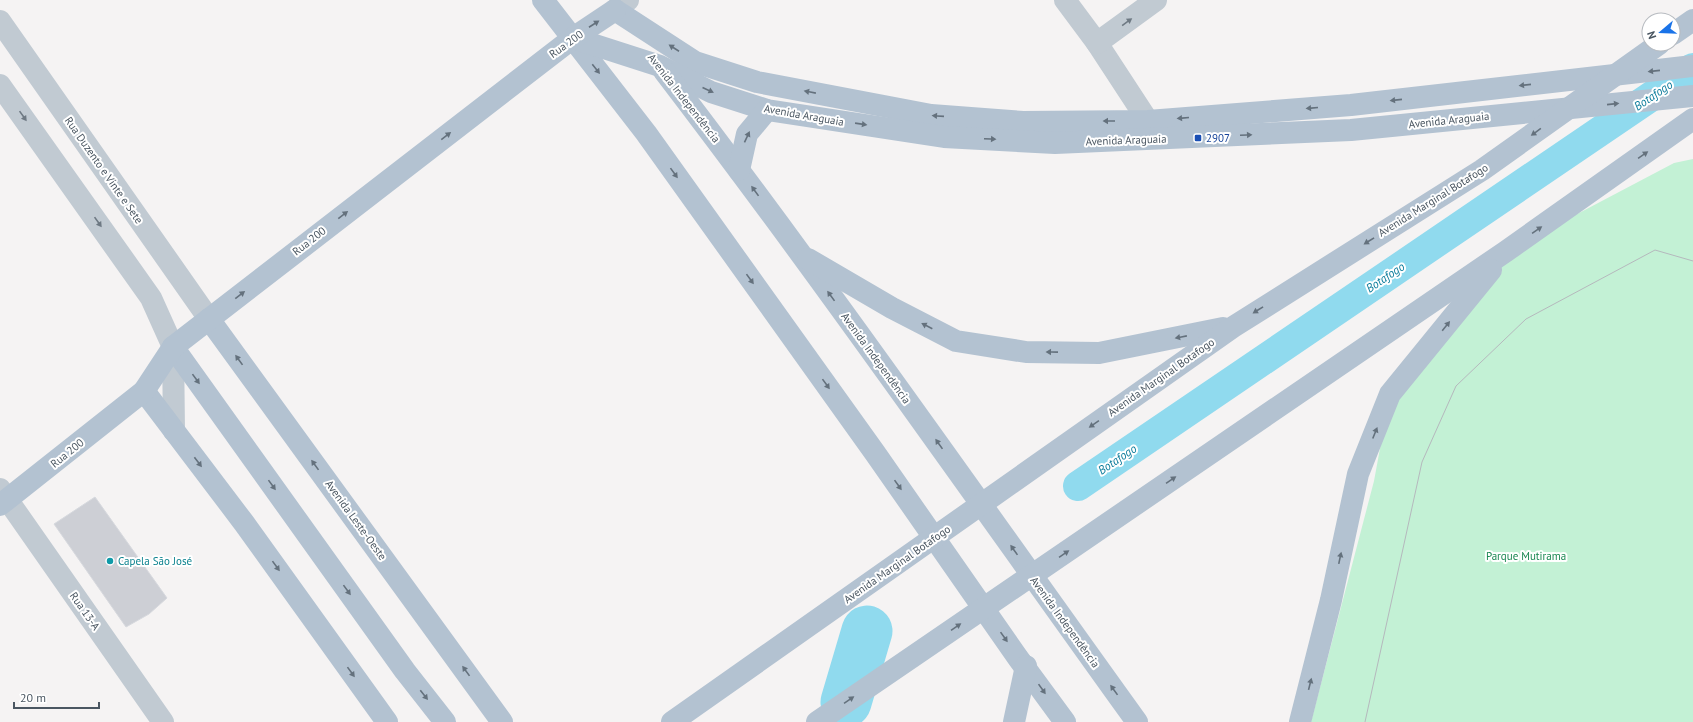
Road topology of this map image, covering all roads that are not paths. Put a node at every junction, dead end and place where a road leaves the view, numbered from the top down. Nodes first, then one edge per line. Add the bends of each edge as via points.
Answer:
1 (543, 0) edge
2 (1065, 0) edge
3 (1156, 0) edge
4 (617, 3) edge
5 (1693, 20) edge
6 (0, 21) edge
7 (1681, 28) edge
8 (573, 38) junction
9 (1097, 43) junction
10 (1648, 52) edge
11 (660, 66) junction
12 (1693, 66) edge
13 (0, 85) edge
14 (1693, 96) edge
15 (767, 110) junction
16 (1693, 119) edge
17 (1148, 121) junction
18 (739, 170) junction
19 (1505, 252) junction
20 (801, 254) junction
21 (209, 319) junction
22 (1232, 327) junction
23 (173, 347) junction
24 (144, 391) junction
25 (174, 431) junction
26 (2, 498) edge
27 (1022, 662) junction
28 (163, 722) edge
29 (387, 722) edge
30 (445, 722) edge
31 (502, 722) edge
32 (672, 722) edge
33 (817, 722) edge
34 (1014, 722) edge
35 (1065, 722) edge
36 (1137, 722) edge
37 (1300, 722) edge

1 - 8 main road
2 - 9 street
9 -> 3 street
8 -> 4 main road, Rua 200
4 - 11 main road, Avenida Independência
17 -> 4 main road, Avenida Araguaia via 1023,122 931,116 757,82 695,62
5 - 7 main road
6 - 21 street, Rua Duzento e Vinte e Sete
8 - 11 main road, Avenida Araguaia
21 -> 8 main road, Rua 200
8 -> 27 main road via 646,133
9 - 17 street
10 -> 22 main road, Avenida Marginal Botafogo via 1482,170
11 -> 15 main road, Avenida Araguaia via 710,92
11 - 18 main road, Avenida Independência
12 -> 17 main road, Avenida Araguaia via 1351,105
13 -> 23 street via 151,298
15 -> 14 main road, Avenida Araguaia via 944,136 1055,143 1351,130
18 -> 15 main road via 747,134
19 -> 16 main road
20 -> 18 main road, Avenida Independência
33 -> 19 main road
37 -> 19 main road via 1358,474 1390,394
22 -> 20 main road via 1099,353 1026,352 956,341 892,308
36 -> 20 main road, Avenida Independência
21 - 23 main road, Rua 200
31 -> 21 main road, Avenida Leste-Oeste
22 -> 32 main road, Avenida Marginal Botafogo
23 - 24 main road, Rua 200
23 - 25 street
23 -> 30 main road via 405,671
24 - 25 main road
24 - 26 main road, Rua 200
25 -> 29 main road via 244,523
26 - 28 street, Rua 13-A
27 - 34 main road
27 -> 35 main road

